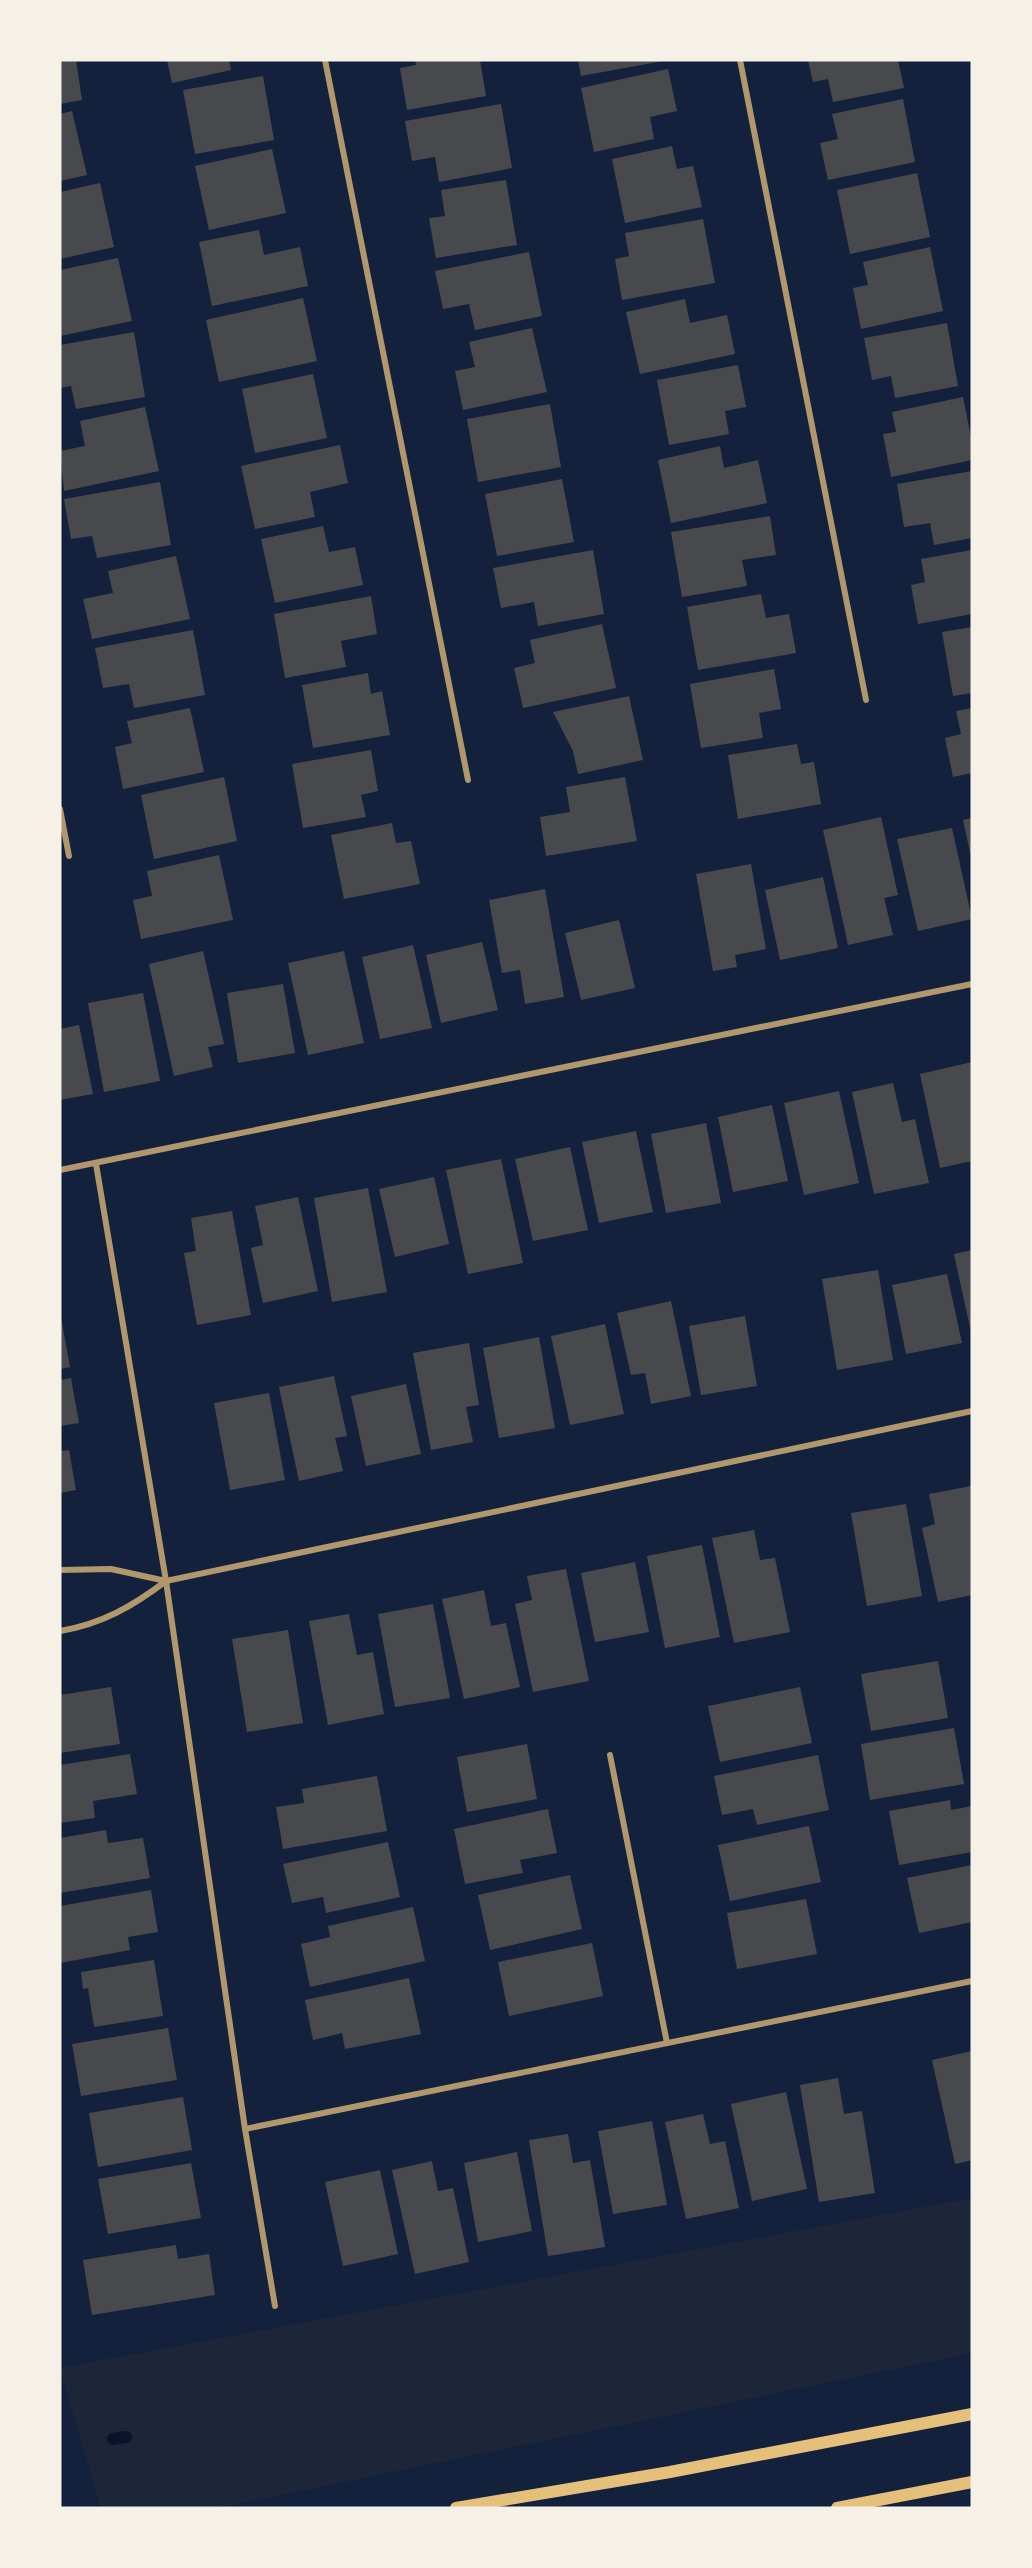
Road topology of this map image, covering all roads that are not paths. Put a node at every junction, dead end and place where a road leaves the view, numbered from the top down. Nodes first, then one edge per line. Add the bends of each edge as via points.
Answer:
1 (325, 60) edge
2 (740, 60) edge
3 (866, 700) dead end
4 (468, 780) dead end
5 (60, 809) edge
6 (69, 856) dead end
7 (972, 984) edge
8 (96, 1164) junction
9 (60, 1170) edge
10 (972, 1411) edge
11 (60, 1570) edge
12 (166, 1581) junction
13 (60, 1631) edge
14 (610, 1755) dead end
15 (972, 1981) edge
16 (668, 2043) junction
17 (245, 2129) junction
18 (275, 2306) dead end
19 (972, 2414) edge
20 (972, 2482) edge
21 (456, 2508) edge
22 (837, 2508) edge

1 - 4 street
2 - 3 street
5 - 6 street
7 - 8 street
8 - 9 street
8 - 12 street
10 - 12 street
11 - 12 street via 111,1569
12 - 13 street via 108,1619
12 - 17 street
14 - 16 street
15 - 16 street
16 - 17 street
17 - 18 street
19 - 21 main road
20 - 22 main road

